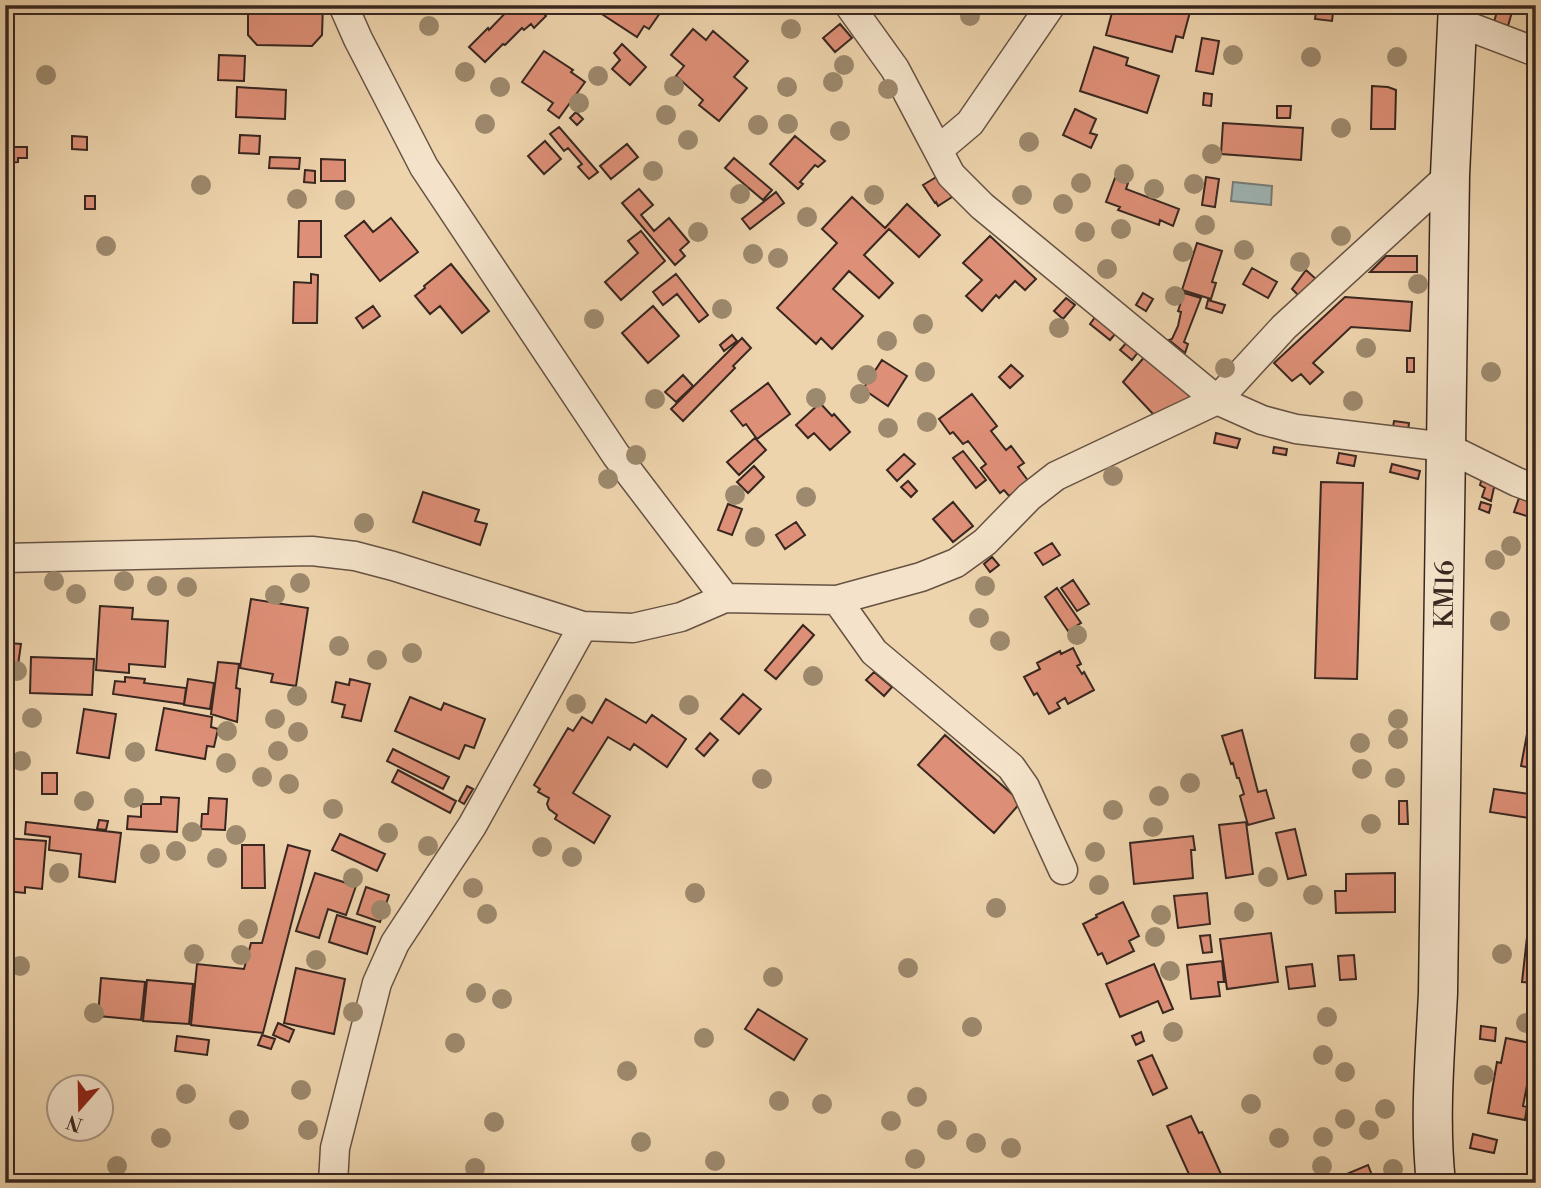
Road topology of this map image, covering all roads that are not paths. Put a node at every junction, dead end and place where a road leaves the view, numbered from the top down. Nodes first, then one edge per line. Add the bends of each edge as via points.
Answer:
1 (343, 5) edge
2 (849, 5) edge
3 (1051, 5) edge
4 (1457, 14) edge
5 (1536, 52) edge
6 (937, 150) junction
7 (1450, 175) junction
8 (1217, 400) junction
9 (1446, 447) junction
10 (1536, 489) edge
11 (5, 558) edge
12 (725, 598) junction
13 (837, 600) junction
14 (583, 626) junction
15 (1063, 870) dead end
16 (332, 1183) edge
17 (1436, 1183) edge

1 - 12 street via 424,167 616,455
2 - 6 street via 895,69
3 - 6 street via 970,122
4 - 5 street
4 - 7 street, KM16
6 - 8 street via 951,175 982,206
7 - 8 street via 1284,327
7 - 9 street, KM16
8 - 9 street via 1297,429
8 - 13 street via 1056,476 956,563
9 - 10 street
9 - 17 street, KM16 via 1434,1066
11 - 14 street via 323,552 393,566
12 - 13 street
12 - 14 street via 681,617 633,628
13 - 15 street via 874,652 1011,767
14 - 16 street via 472,826 386,960 335,1148

